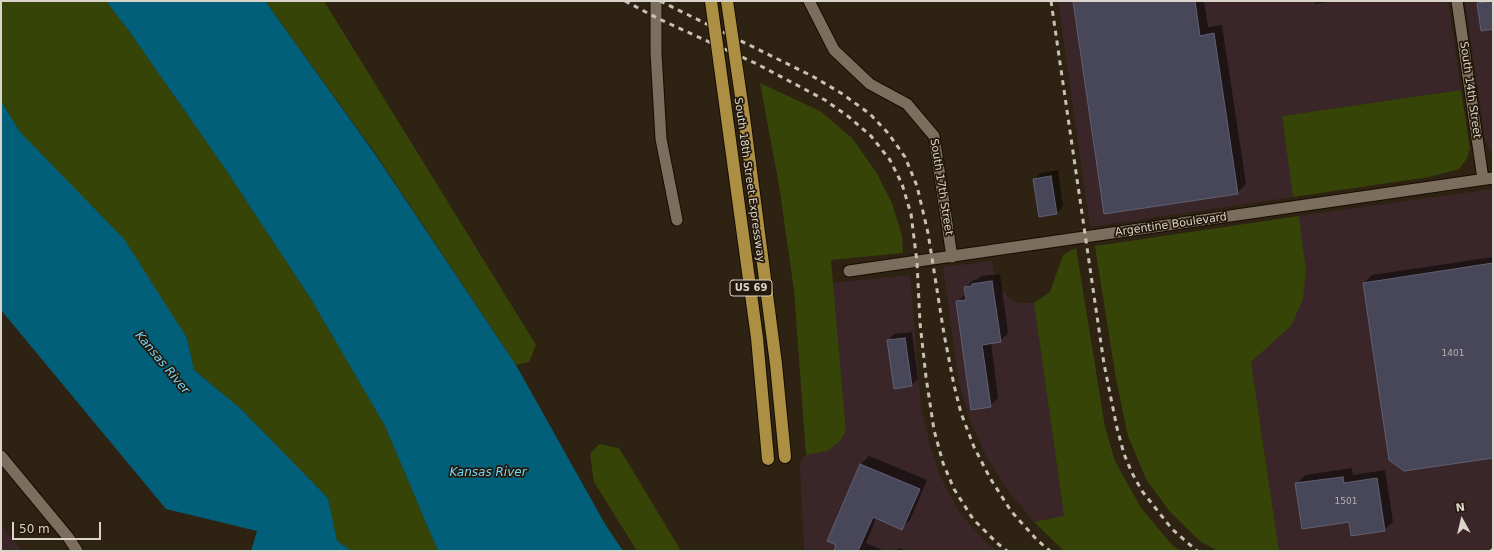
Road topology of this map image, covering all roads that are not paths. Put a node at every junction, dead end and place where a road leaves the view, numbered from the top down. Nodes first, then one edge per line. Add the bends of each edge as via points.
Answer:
1 (656, 1) edge
2 (711, 1) edge
3 (727, 1) edge
4 (809, 1) edge
5 (1457, 1) edge
6 (1488, 178) edge
7 (677, 220) dead end
8 (952, 257) junction
9 (849, 271) dead end
10 (1, 456) edge
11 (785, 457) dead end
12 (768, 459) dead end
13 (77, 551) edge

1 - 7 street via 661,139
2 - 12 highway, South 18th Street Expressway / US 69, bridge via 757,338
3 - 11 highway, South 18th Street Expressway / US 69, bridge via 776,364
4 - 8 street, South 17th Street via 834,50 870,84 907,104 934,136
5 - 6 street, South 14th Street
6 - 8 street, Argentine Boulevard
8 - 9 street, Argentine Boulevard
10 - 13 street

